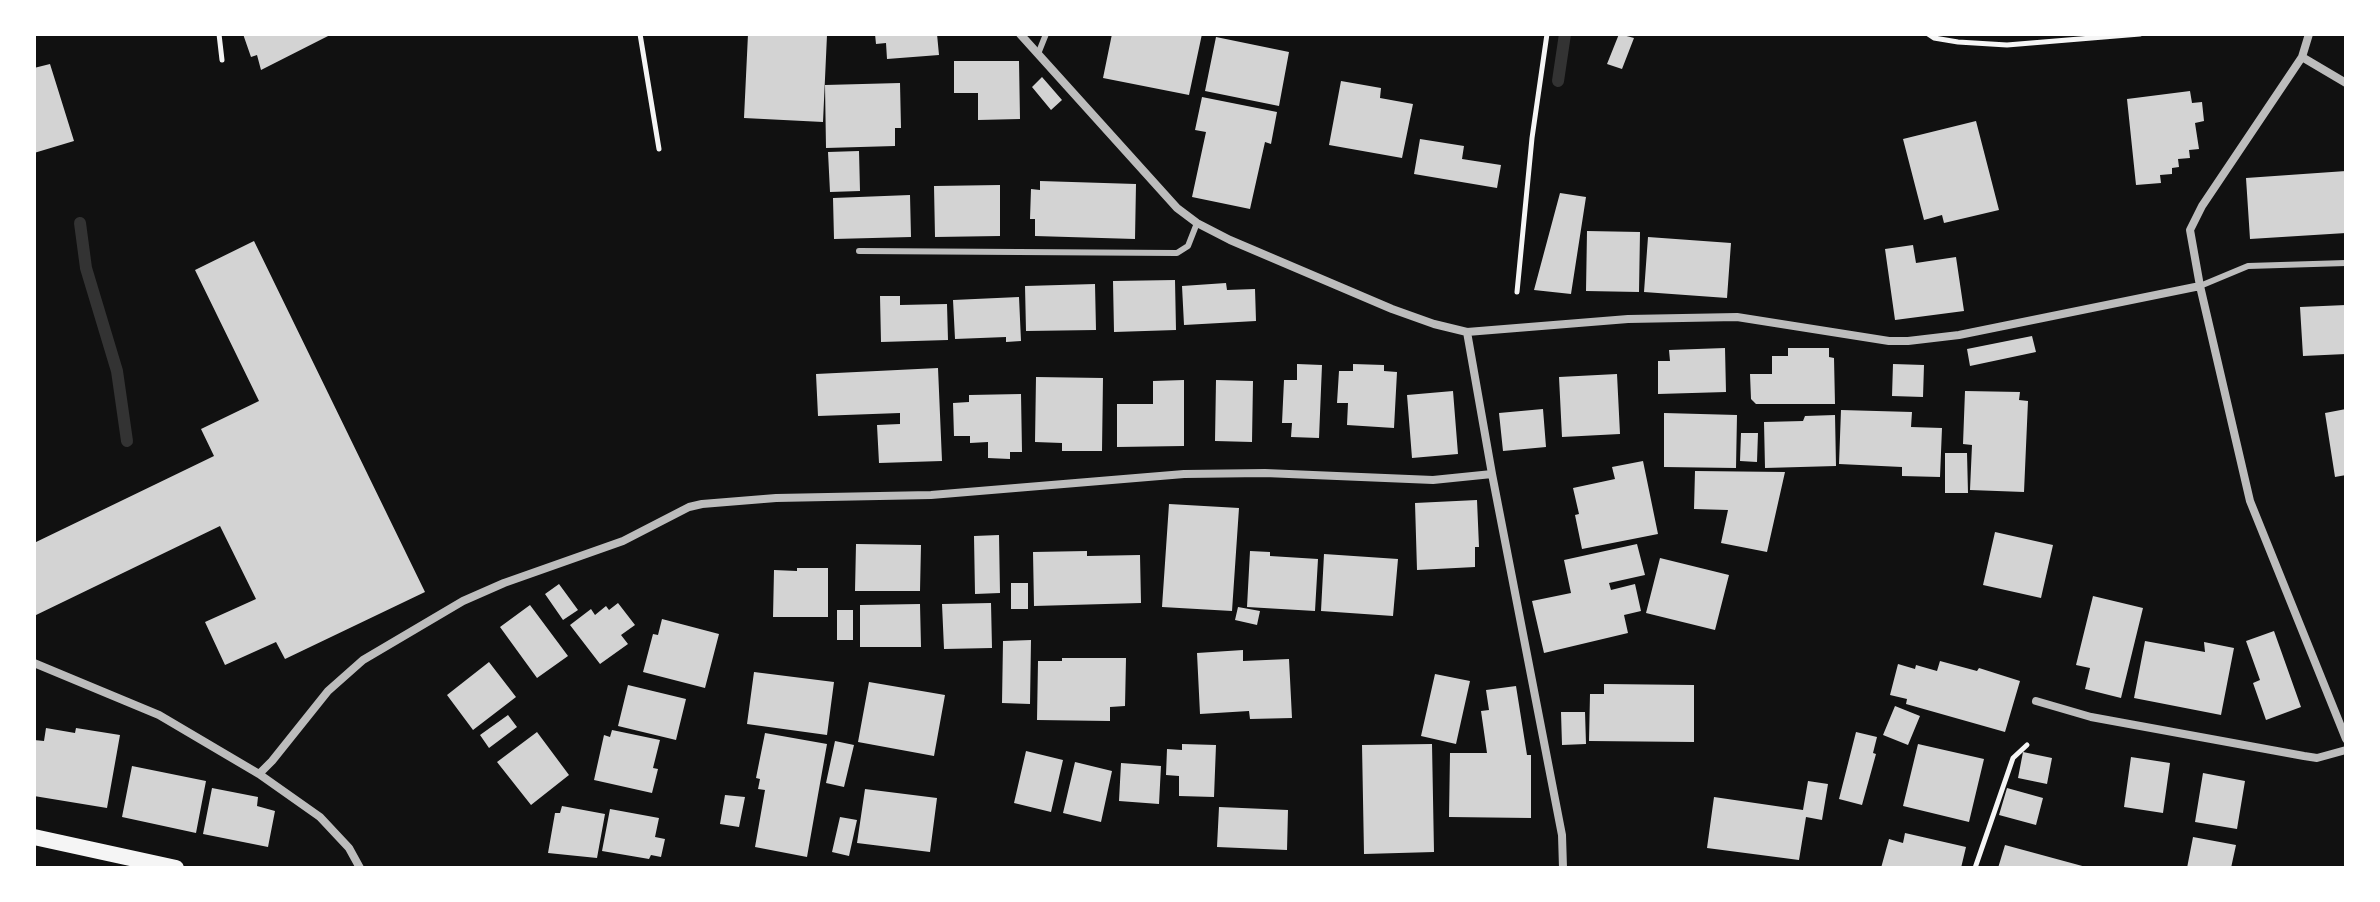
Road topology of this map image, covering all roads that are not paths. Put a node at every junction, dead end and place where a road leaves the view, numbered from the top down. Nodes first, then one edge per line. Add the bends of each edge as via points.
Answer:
1 (1020, 34) edge
2 (1046, 34) edge
3 (2309, 34) edge
4 (1038, 54) junction
5 (2302, 57) junction
6 (2346, 83) edge
7 (1197, 223) junction
8 (859, 251) dead end
9 (2346, 263) edge
10 (2200, 286) junction
11 (1467, 332) junction
12 (1492, 474) junction
13 (34, 663) edge
14 (2036, 701) dead end
15 (2346, 739) edge
16 (2346, 750) edge
17 (259, 774) junction
18 (34, 837) edge
19 (176, 868) edge
20 (360, 868) edge
21 (1563, 868) edge

1 - 4 street
2 - 4 lane
3 - 5 street
4 - 7 street via 1177,208
5 - 6 street
5 - 10 street via 2194,219 2190,230
7 - 8 lane via 1188,246 1177,253
7 - 11 street via 1392,309
9 - 10 lane via 2248,266
10 - 11 street via 1908,341 1737,317 1628,319
10 - 15 street via 2250,501
11 - 12 street
12 - 17 street via 1433,480 1184,474 931,495 776,498 689,507 592,553 463,601 363,660 328,691
12 - 21 street via 1562,835
13 - 17 street via 159,715
14 - 16 street via 2091,717 2304,756
17 - 20 street via 320,817
18 - 19 main road

